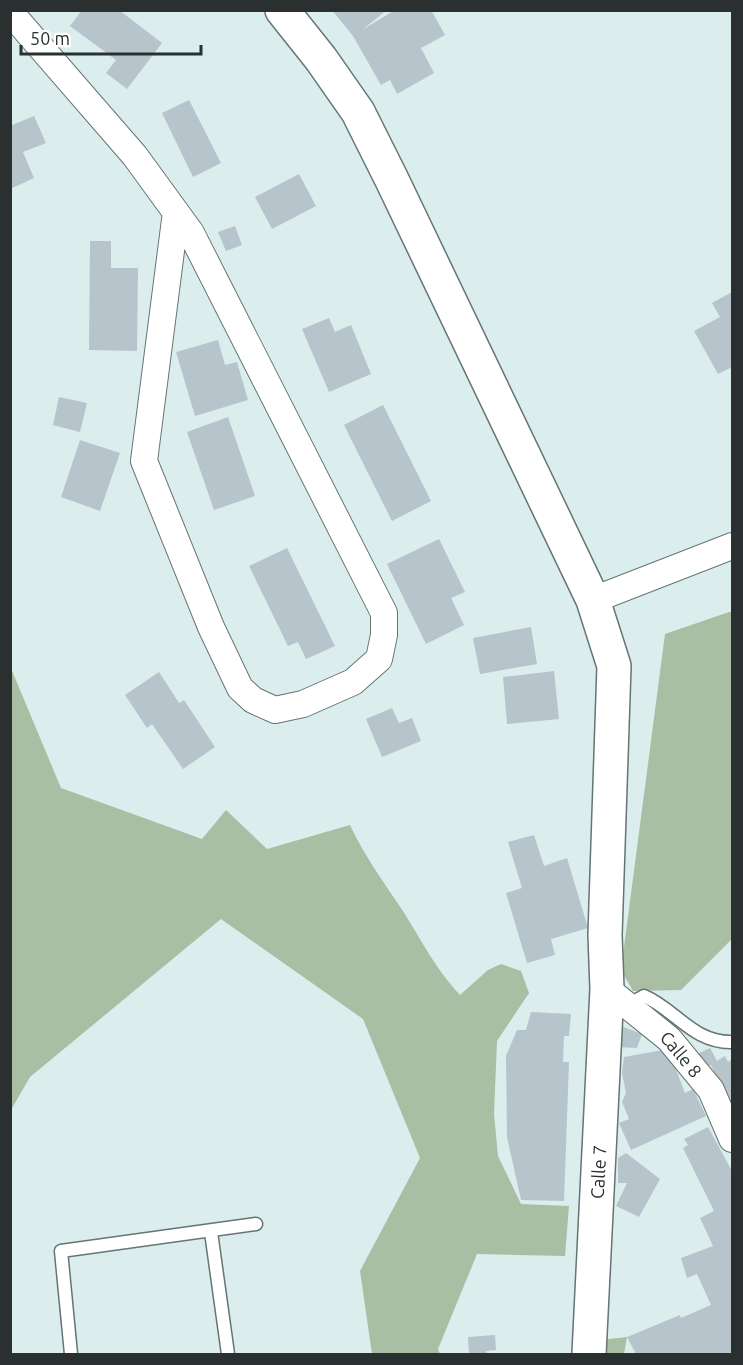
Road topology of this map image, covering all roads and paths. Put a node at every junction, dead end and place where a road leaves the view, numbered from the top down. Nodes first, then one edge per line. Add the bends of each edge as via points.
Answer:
1 (282, 10) edge
2 (10, 12) edge
3 (176, 212) junction
4 (732, 546) edge
5 (593, 600) junction
6 (613, 992) junction
7 (732, 1042) edge
8 (732, 1139) edge
9 (256, 1224) dead end
10 (211, 1232) junction
11 (71, 1354) edge
12 (228, 1354) edge
13 (589, 1354) edge

1 - 5 main road, Calle 7 via 358,112
2 - 3 street via 135,156
3 - 3 street via 191,233 384,613 379,659 352,682 303,704 275,710 253,700 240,688 144,461
4 - 5 street
5 - 6 main road, Calle 7 via 614,666 605,935
6 - 7 lane via 644,996 687,1028
6 - 8 street, Calle 8 via 669,1039 711,1090
6 - 13 main road, Calle 7
9 - 10 lane
10 - 11 lane via 61,1251
10 - 12 lane

